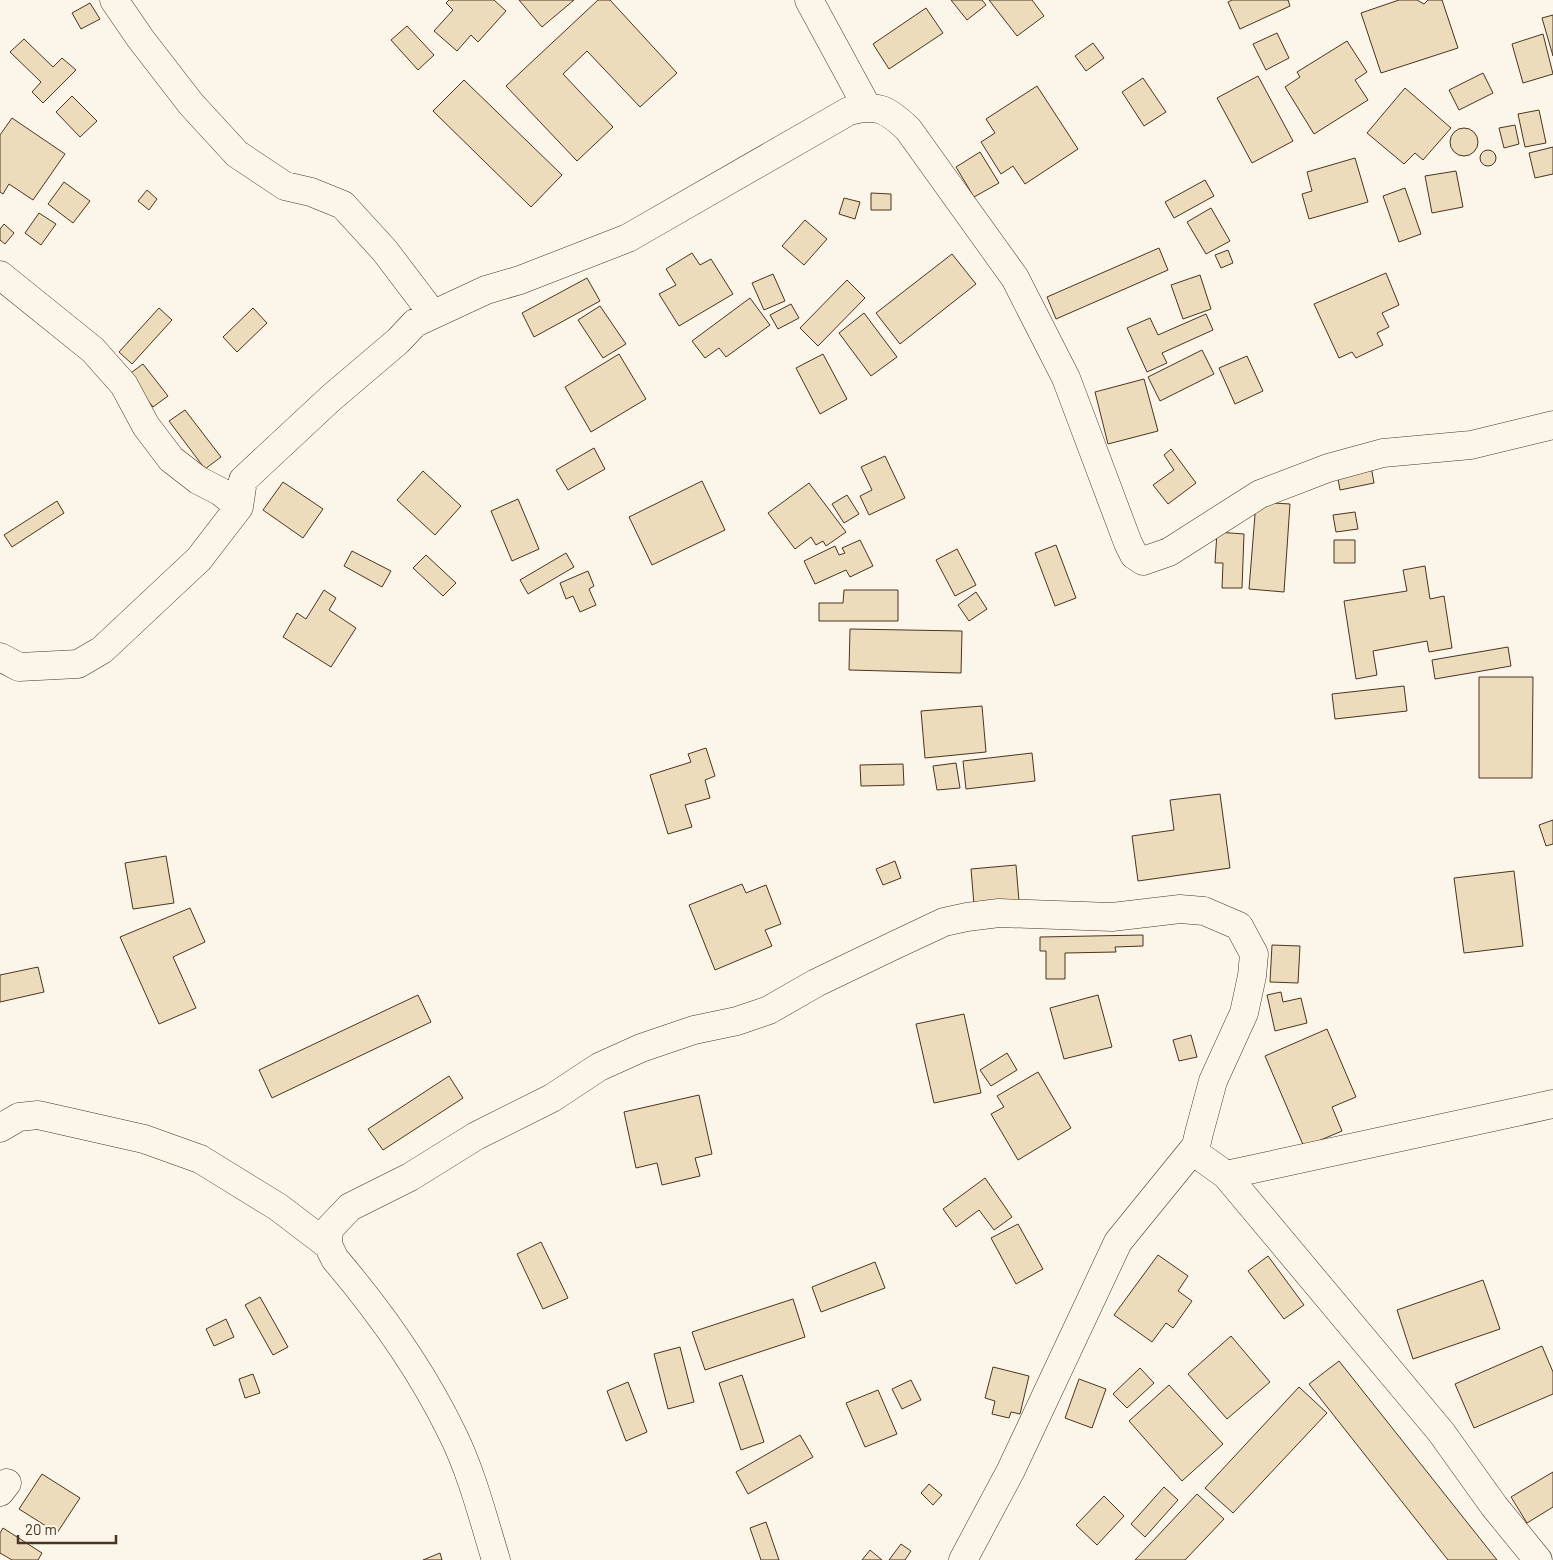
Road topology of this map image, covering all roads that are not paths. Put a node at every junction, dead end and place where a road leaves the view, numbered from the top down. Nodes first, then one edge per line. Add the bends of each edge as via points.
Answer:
1 (114, 0) edge
2 (809, 0) edge
3 (867, 107) junction
4 (0, 275) edge
5 (432, 313) junction
6 (1553, 426) edge
7 (238, 507) junction
8 (0, 658) edge
9 (1553, 1104) edge
10 (6, 1117) edge
11 (1196, 1146) junction
12 (1226, 1175) junction
13 (328, 1245) junction
14 (496, 1560) edge
15 (963, 1560) edge
16 (1538, 1560) edge

1 - 5 street via 192,104 237,154 285,186 343,205 385,251
2 - 3 street
3 - 5 street via 849,111 628,238
3 - 6 street via 882,109 908,129 1015,278 1066,378 1128,543 1143,561 1169,552 1260,494 1328,468 1383,453 1472,445
4 - 7 street via 93,350 124,385 146,426 172,459
5 - 7 street via 415,323 243,480
7 - 8 street via 199,559 102,650 78,664 19,666
9 - 12 street
10 - 13 street via 38,1115 134,1137 200,1159 278,1207
11 - 12 street via 1198,1155
11 - 13 street via 1214,1081 1244,1014 1252,976 1254,954 1239,926 1204,911 1180,909 1112,917 999,913 944,922 816,983 769,1010 694,1030 599,1067 552,1098 350,1207 329,1229
11 - 15 street via 1118,1242 1011,1470
12 - 16 street via 1441,1432
13 - 14 street via 335,1259 410,1358 453,1434

